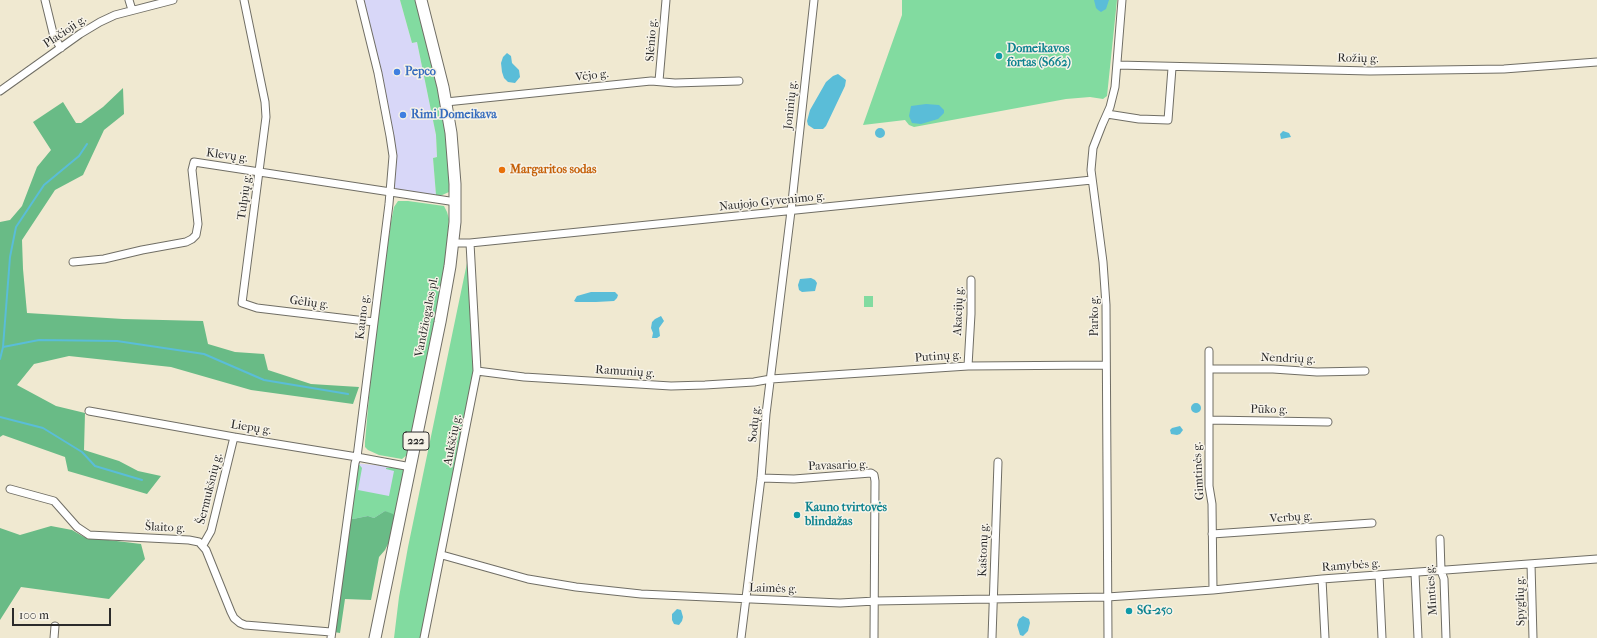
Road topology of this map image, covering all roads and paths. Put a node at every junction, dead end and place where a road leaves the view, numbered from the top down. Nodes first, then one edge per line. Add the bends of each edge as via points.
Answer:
1 (45, 0) edge
2 (129, 0) edge
3 (173, 0) edge
4 (244, 0) edge
5 (360, 0) edge
6 (421, 0) edge
7 (666, 0) edge
8 (814, 0) edge
9 (1122, 0) edge
10 (132, 10) junction
11 (61, 48) junction
12 (1597, 62) edge
13 (1117, 66) junction
14 (1172, 68) junction
15 (659, 81) junction
16 (739, 81) dead end
17 (0, 91) edge
18 (446, 102) junction
19 (1107, 114) junction
20 (259, 172) junction
21 (1092, 180) junction
22 (390, 193) junction
23 (456, 202) junction
24 (791, 211) junction
25 (453, 243) junction
26 (470, 243) junction
27 (73, 262) dead end
28 (971, 280) dead end
29 (242, 303) joint
30 (374, 322) junction
31 (1209, 351) dead end
32 (1106, 365) junction
33 (968, 366) junction
34 (1209, 369) junction
35 (1365, 370) dead end
36 (477, 371) junction
37 (771, 379) junction
38 (89, 411) dead end
39 (1208, 420) junction
40 (1328, 422) dead end
41 (234, 437) junction
42 (357, 457) junction
43 (998, 462) dead end
44 (410, 467) junction
45 (761, 478) junction
46 (10, 490) dead end
47 (1372, 523) dead end
48 (1212, 534) junction
49 (1440, 540) dead end
50 (203, 545) junction
51 (442, 554) junction
52 (1597, 559) edge
53 (1531, 564) junction
54 (1441, 571) junction
55 (1415, 573) junction
56 (1379, 575) junction
57 (1322, 579) junction
58 (1213, 590) junction
59 (1107, 597) junction
60 (745, 599) junction
61 (993, 600) junction
62 (874, 601) junction
63 (55, 626) dead end
64 (331, 635) edge
65 (54, 638) edge
66 (376, 638) edge
67 (424, 638) edge
68 (741, 638) edge
69 (874, 638) edge
70 (992, 638) edge
71 (1108, 638) edge
72 (1325, 638) edge
73 (1382, 638) edge
74 (1418, 638) edge
75 (1446, 638) edge
76 (1533, 638) edge

1 - 11 street via 54,37
2 - 10 street
3 - 10 street, Plačioji g.
4 - 20 street, Tulpių g. via 266,102
5 - 22 street, Kauno g. via 391,141 393,156
6 - 18 main road, Vandžiogalos pl. / 222
7 - 15 street, Slėnio g.
8 - 24 street, Joninių g.
9 - 13 street, Parko g.
10 - 11 street, Plačioji g. via 100,22
11 - 17 street, Plačioji g.
12 - 14 street, Rožių g. via 1463,70
13 - 14 street, Rožių g.
13 - 19 street, Parko g. via 1114,92
14 - 19 street via 1168,120
15 - 16 street, Vėjo g.
15 - 18 street, Vėjo g.
18 - 23 main road, Vandžiogalos pl. / 222 via 455,166
19 - 21 street, Parko g. via 1092,153
20 - 22 street, Klevų g.
20 - 27 street, Klevų g. via 194,162 192,170 198,230 192,239 104,259
20 - 29 street, Tulpių g.
21 - 24 street, Naujojo Gyvenimo g.
21 - 32 street, Parko g. via 1105,279
22 - 23 street, Klevų g.
22 - 30 street, Kauno g.
23 - 25 main road, Vandžiogalos pl. / 222
24 - 26 street, Naujojo Gyvenimo g.
24 - 37 street, Sodų g.
25 - 26 street, Naujojo Gyvenimo g.
25 - 44 main road, Vandžiogalos pl. / 222 via 440,322
26 - 36 street, Aukščių g.
28 - 33 street, Akacijų g.
29 - 30 street, Gėlių g. via 257,308
30 - 42 street, Kauno g.
31 - 34 street, Gimtinės g.
32 - 33 street, Putinų g.
32 - 59 street, Parko g.
33 - 37 street, Putinų g.
34 - 35 street, Nendrių g. via 1317,372
34 - 39 street, Gimtinės g.
36 - 37 street, Ramunių g. via 524,377 670,386
36 - 51 street, Aukščių g.
37 - 45 street, Sodų g.
38 - 41 street, Liepų g.
39 - 40 street, Pūko g.
39 - 48 street, Gimtinės g. via 1208,486 1212,504
41 - 42 street, Liepų g.
41 - 50 street, Šermukšnių g. via 211,531
42 - 44 street, Liepų g.
42 - 64 street, Kauno g.
43 - 61 street, Kaštonų g.
44 - 66 main road, Vandžiogalos pl. / 222
45 - 60 street, Sodų g.
45 - 62 street, Pavasario g. via 874,475
46 - 50 street, Šlaito g. via 54,501 77,527 89,535 195,540
47 - 48 street, Verbų g.
48 - 58 street, Gimtinės g.
49 - 54 street, Minties g.
50 - 64 street via 237,622
51 - 60 street, Laimės g. via 528,579 576,587 641,594
51 - 67 street, Aukščių g.
52 - 53 street, Ramybės g.
53 - 54 street, Ramybės g.
53 - 76 street, Spyglių g.
54 - 55 street, Ramybės g.
54 - 75 street, Minties g. via 1444,579
55 - 56 street, Ramybės g.
55 - 74 street
56 - 57 street, Ramybės g.
56 - 73 street
57 - 58 street, Ramybės g.
57 - 72 street
58 - 59 street, Ramybės g.
59 - 61 street, Laimės g.
59 - 71 street, Parko g.
60 - 62 street, Laimės g. via 840,603
60 - 68 street, Sodų g.
61 - 62 street, Laimės g.
61 - 70 street, Kaštonų g.
62 - 69 street, Pavasario g.
63 - 65 street

